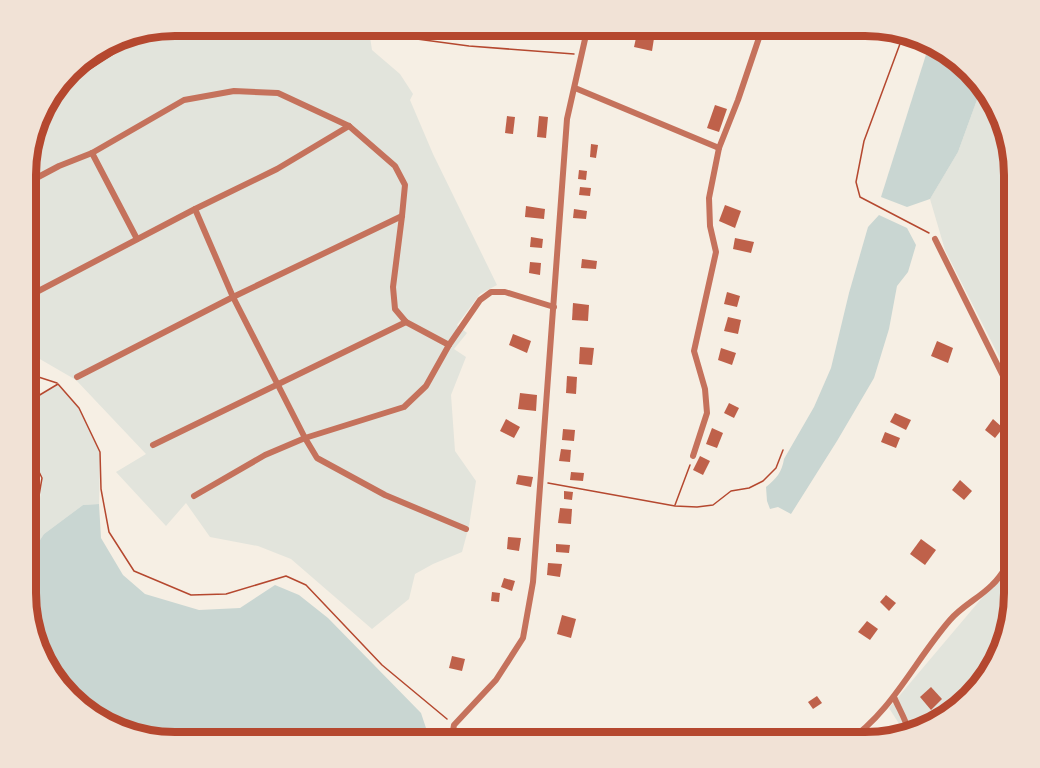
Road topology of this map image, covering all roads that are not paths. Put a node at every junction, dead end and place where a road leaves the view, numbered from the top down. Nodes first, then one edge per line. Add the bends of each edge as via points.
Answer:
1 (586, 36) edge
2 (760, 36) edge
3 (575, 88) junction
4 (349, 126) junction
5 (719, 148) junction
6 (92, 153) junction
7 (36, 178) edge
8 (195, 209) junction
9 (402, 216) junction
10 (935, 238) road end
11 (137, 239) junction
12 (36, 292) edge
13 (233, 297) junction
14 (554, 307) junction
15 (406, 322) junction
16 (449, 345) junction
17 (77, 377) dead end
18 (1004, 378) edge
19 (277, 384) junction
20 (305, 438) junction
21 (153, 445) dead end
22 (693, 456) road end
23 (194, 496) dead end
24 (466, 529) dead end
25 (1004, 569) edge
26 (894, 697) junction
27 (908, 726) edge
28 (453, 732) edge
29 (859, 732) edge

1 - 3 street
2 - 5 street
3 - 5 street
3 - 14 street via 567,119
4 - 6 street via 278,93 234,91 184,100
4 - 8 street via 277,169
4 - 9 street via 395,165 405,185
5 - 22 street via 709,198 716,252 694,351 707,413
6 - 7 street
6 - 11 street
8 - 11 street
8 - 13 street
9 - 13 street
9 - 15 street via 393,287 395,309
10 - 18 street
11 - 12 street
13 - 17 street
13 - 19 street
14 - 16 street via 504,292 491,292 480,300
14 - 28 street via 533,582 523,638 496,680 454,725
15 - 16 street
15 - 19 street
16 - 20 street via 426,386 404,407
19 - 20 street
19 - 21 street
20 - 23 street via 265,455
20 - 24 street via 317,458 385,495
25 - 26 street via 993,585 951,619
26 - 27 street
26 - 29 street

